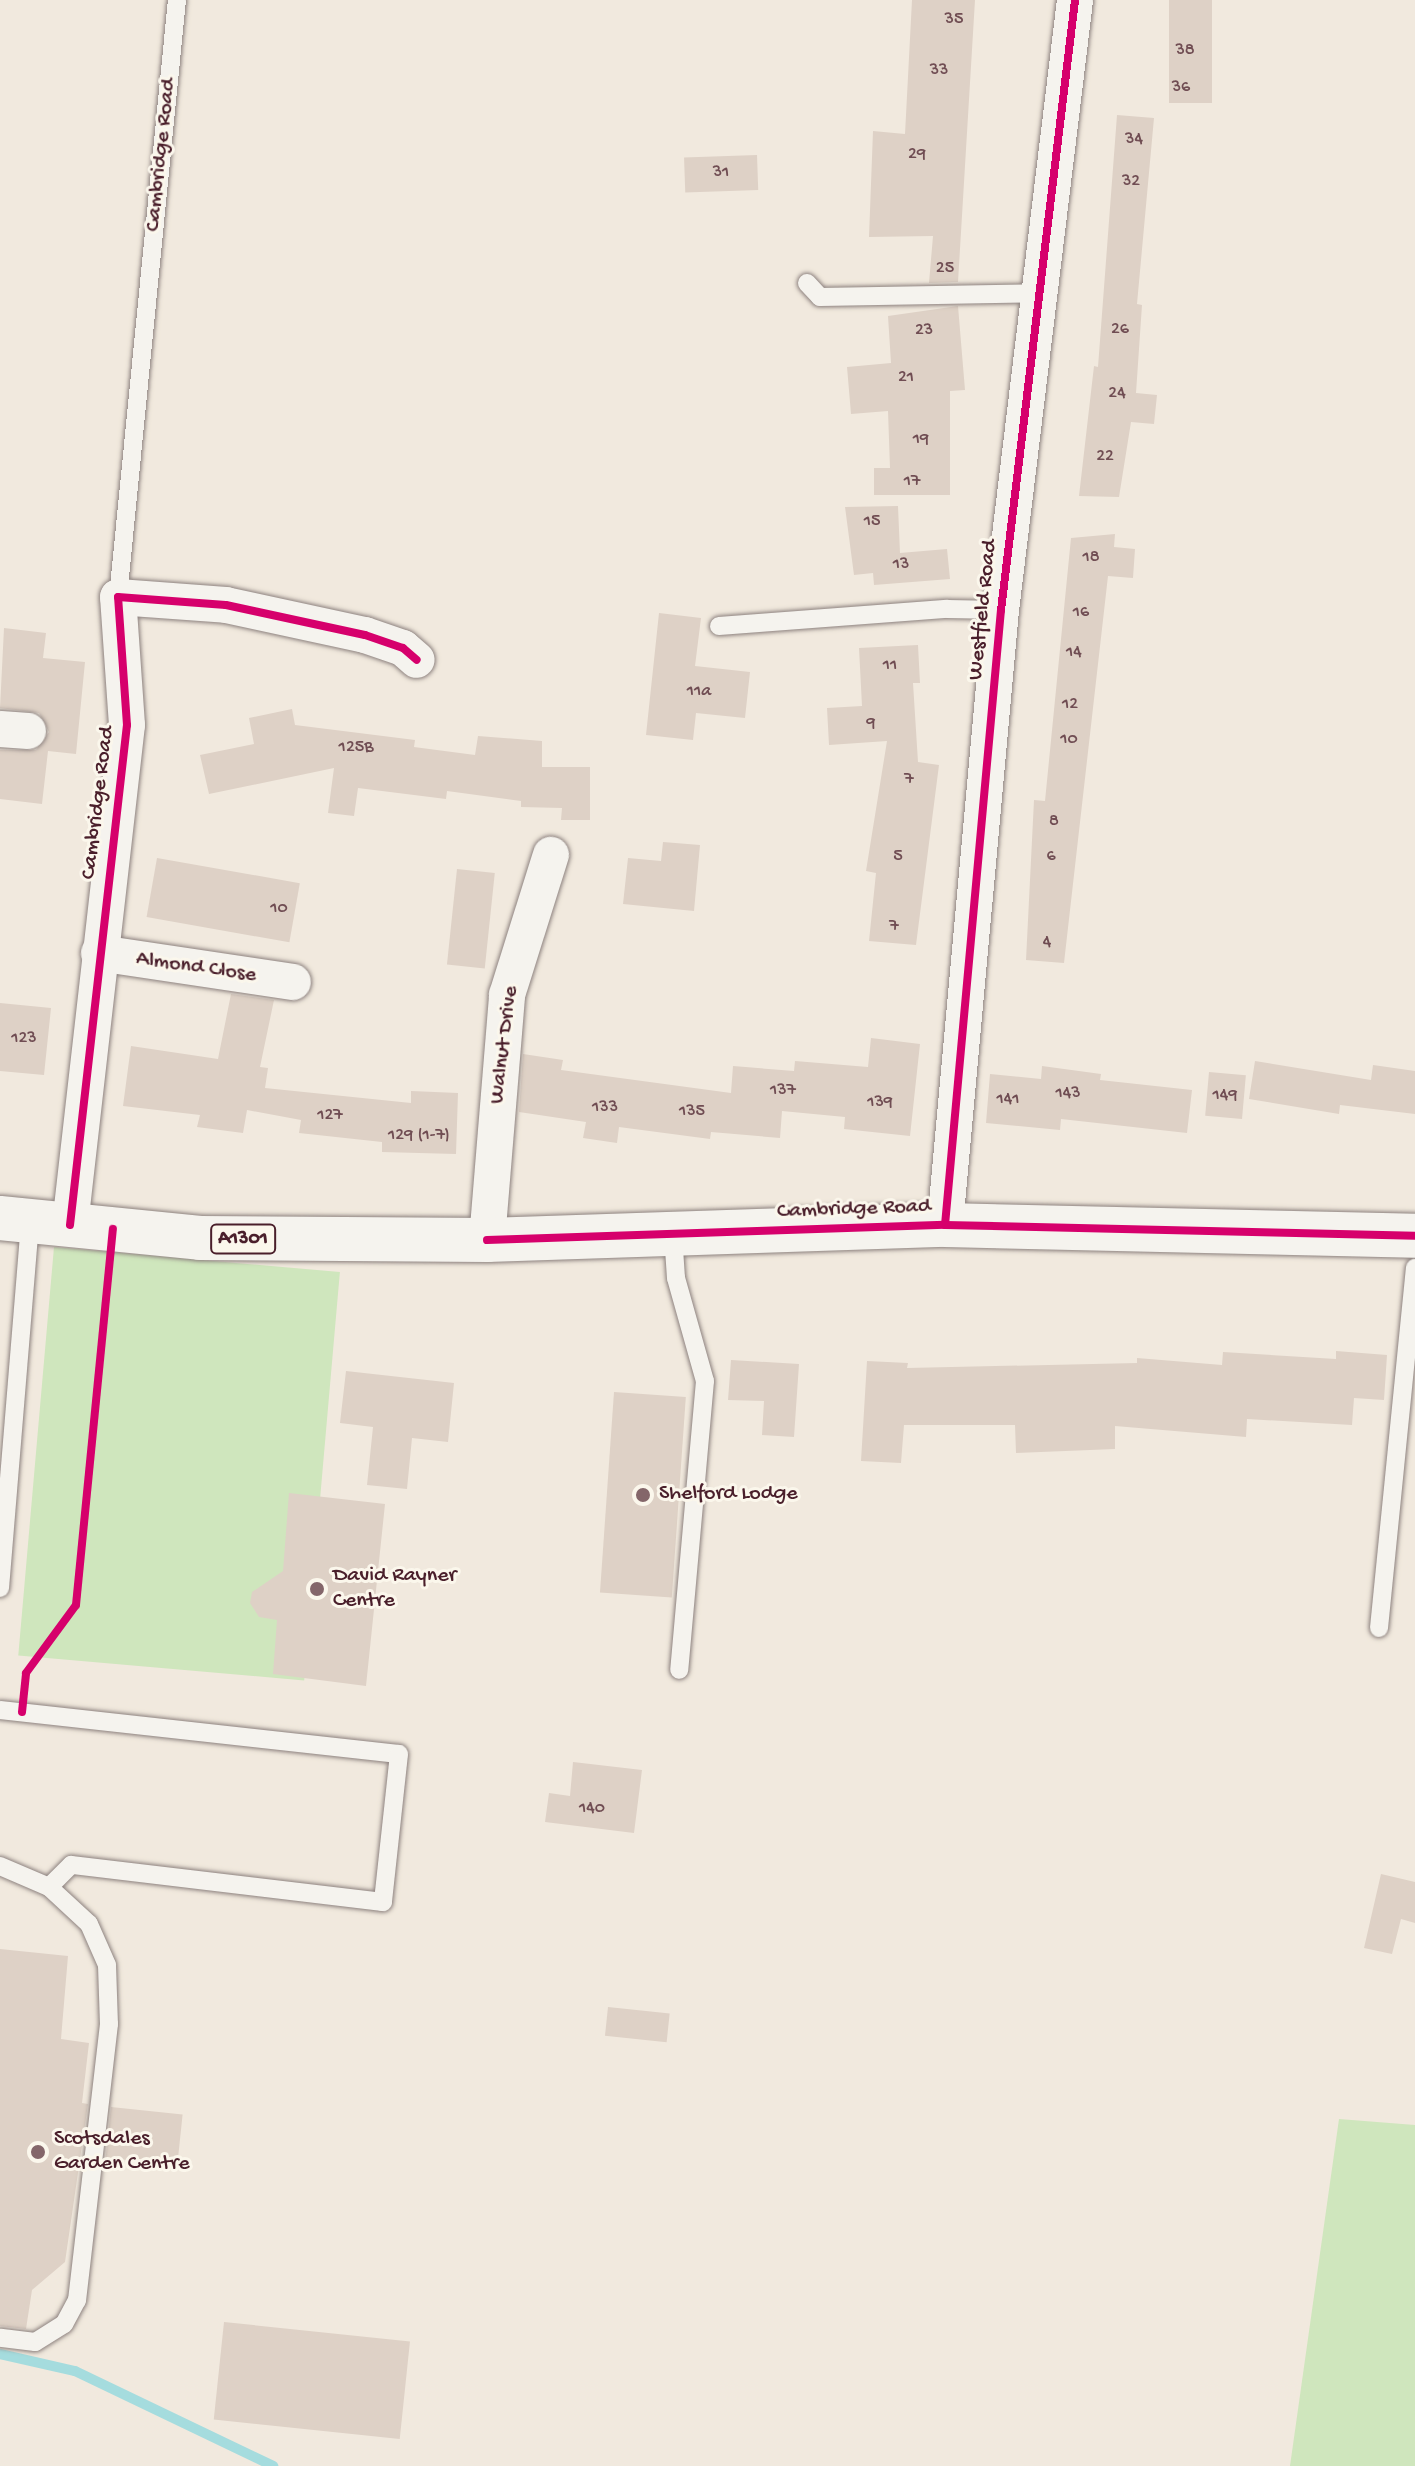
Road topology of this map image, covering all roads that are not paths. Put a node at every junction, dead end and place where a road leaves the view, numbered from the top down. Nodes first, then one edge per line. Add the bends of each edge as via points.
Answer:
1 (177, 0) edge
2 (1075, 0) edge
3 (807, 283) dead end
4 (1039, 293) junction
5 (118, 597) junction
6 (1001, 610) junction
7 (719, 626) dead end
8 (417, 660) dead end
9 (551, 855) dead end
10 (99, 953) junction
11 (293, 982) dead end
12 (34, 1222) edge
13 (945, 1225) junction
14 (673, 1234) junction
15 (1415, 1236) edge
16 (487, 1240) junction
17 (1415, 1268) edge
18 (0, 1588) edge
19 (1379, 1628) dead end
20 (679, 1670) dead end
21 (0, 1710) edge
22 (0, 1866) edge
23 (49, 1887) junction
24 (0, 2338) edge

1 - 5 lane, Cambridge Road
2 - 4 street, Westfield Road
3 - 4 lane via 820,297
4 - 6 street, Westfield Road
5 - 8 street via 226,605 365,635 403,648
5 - 10 street, Cambridge Road via 127,725
6 - 7 lane via 947,609
6 - 13 street, Westfield Road
9 - 16 street, Walnut Drive via 507,995
10 - 11 street, Almond Close
10 - 12 street, Cambridge Road
12 - 16 main road, Cambridge Road / A1301 via 200,1238
12 - 18 lane
13 - 14 main road, Cambridge Road / A1301
13 - 15 main road, Cambridge Road / A1301
14 - 16 main road, Cambridge Road / A1301
14 - 20 lane via 676,1278 705,1381
17 - 19 lane
21 - 23 lane via 399,1754 383,1902 71,1865
22 - 23 lane
23 - 24 lane via 89,1924 107,1965 109,2024 82,2275 64,2324 35,2342

